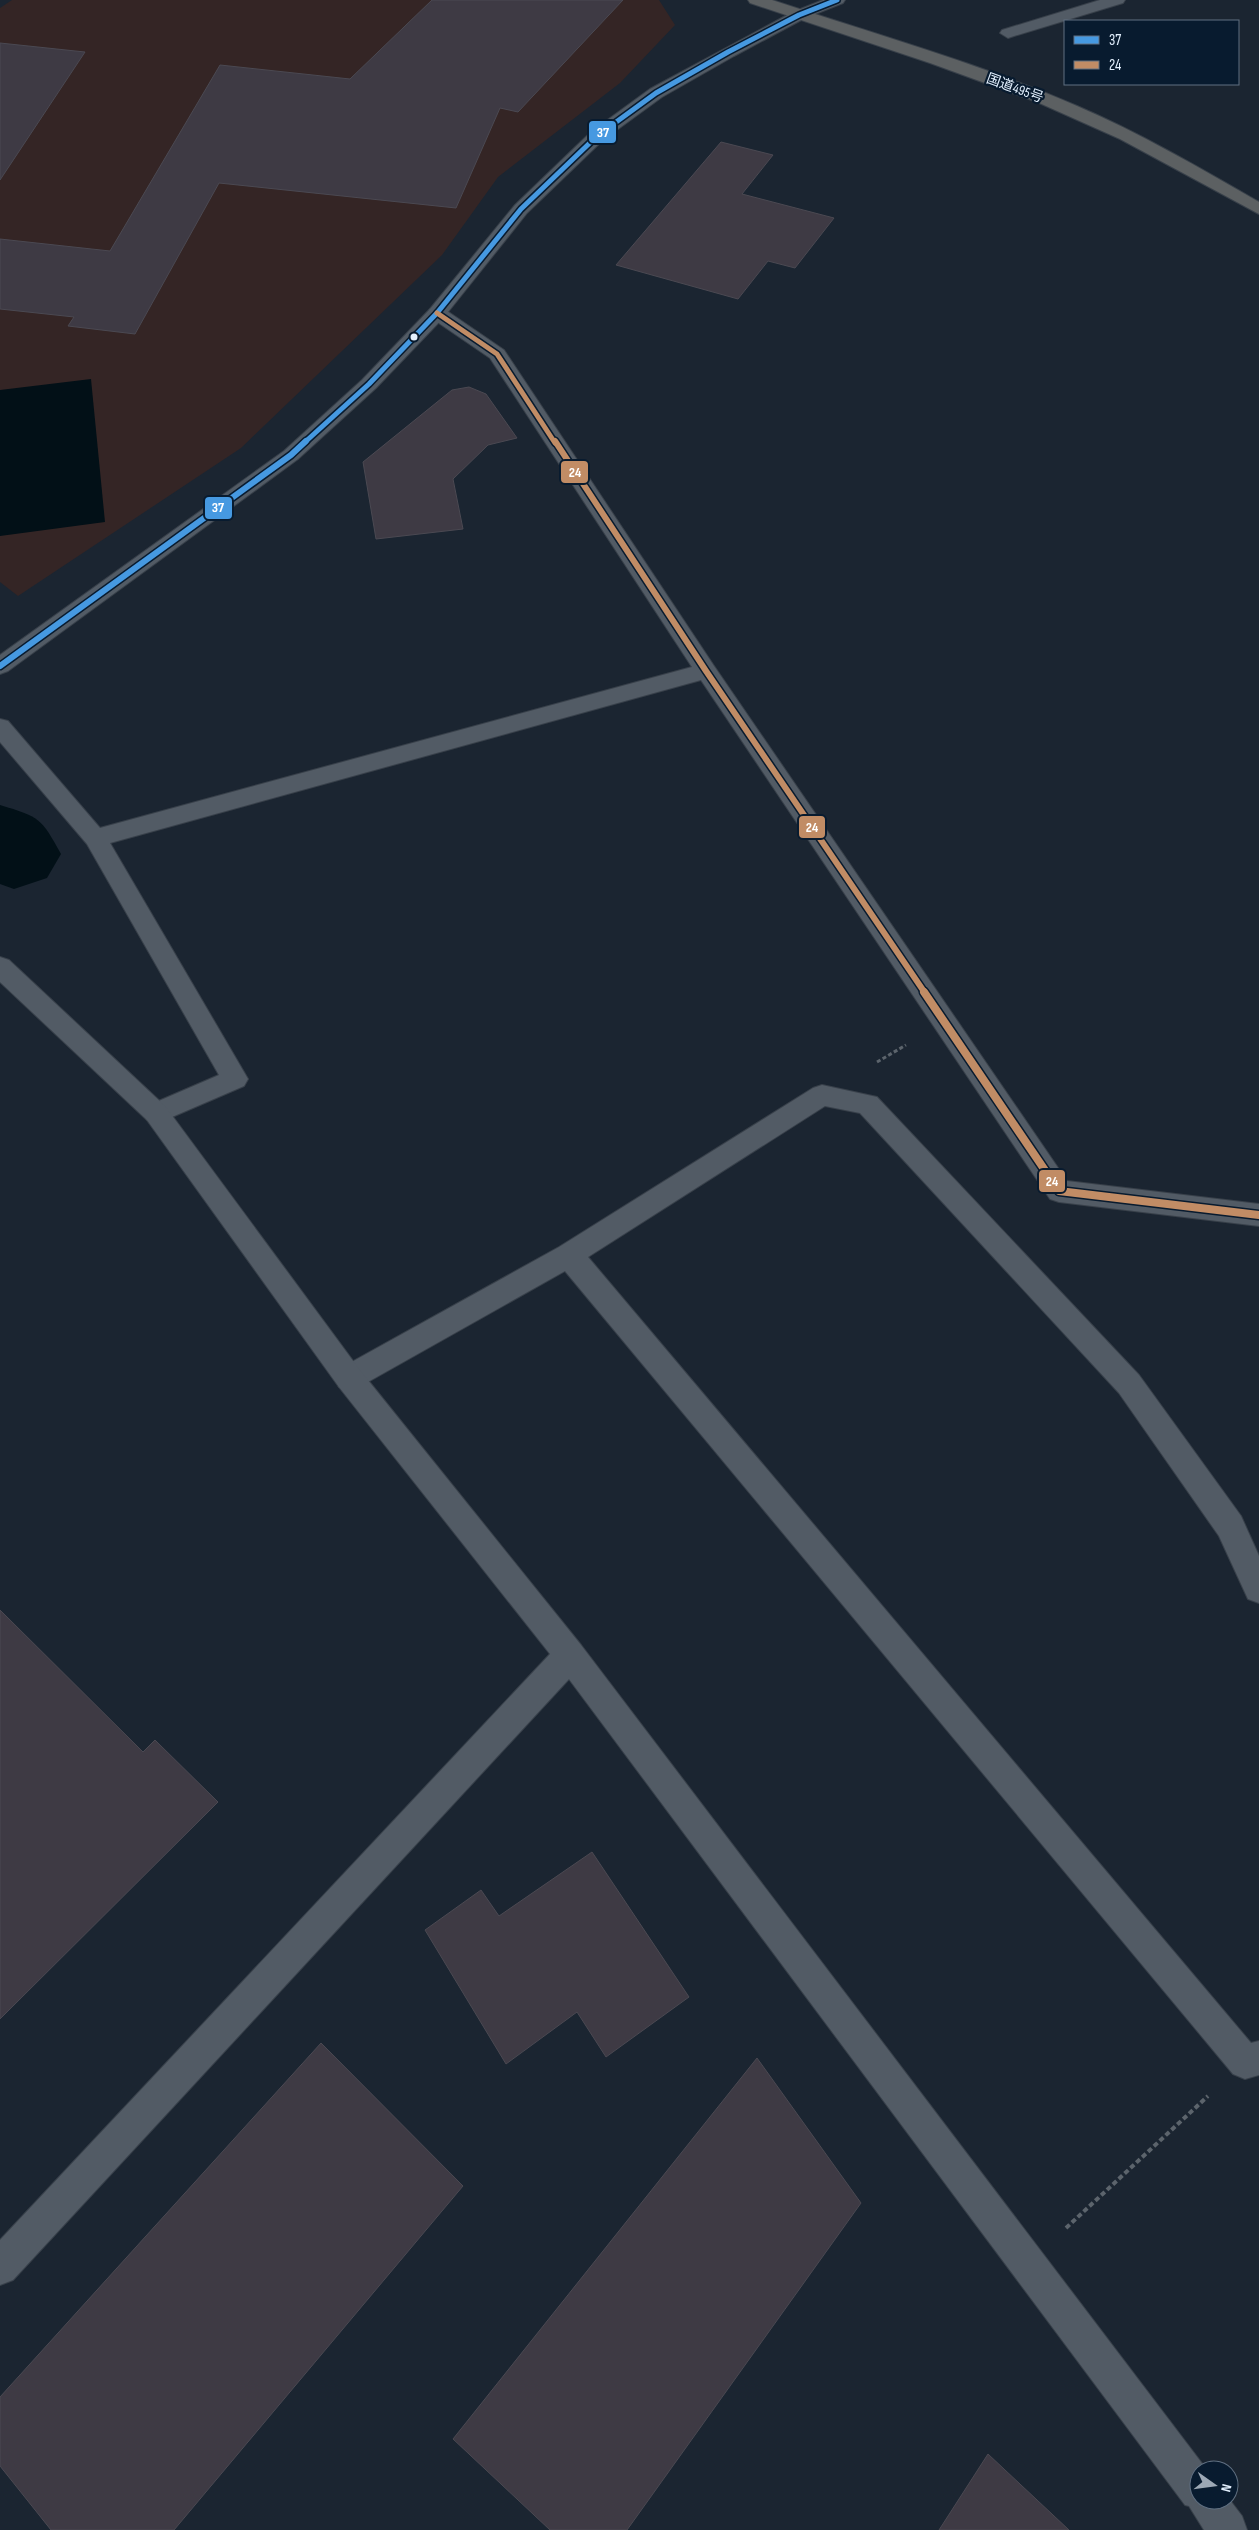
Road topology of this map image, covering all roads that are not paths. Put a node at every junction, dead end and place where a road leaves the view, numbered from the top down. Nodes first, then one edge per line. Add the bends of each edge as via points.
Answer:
1 (756, 0) edge
2 (837, 0) edge
3 (1117, 0) edge
4 (800, 14) junction
5 (1008, 33) dead end
6 (1259, 209) edge
7 (437, 313) junction
8 (0, 666) edge
9 (706, 671) junction
10 (0, 727) edge
11 (95, 838) junction
12 (0, 967) edge
13 (156, 1113) junction
14 (1259, 1215) edge
15 (569, 1255) junction
16 (348, 1378) junction
17 (1259, 1589) edge
18 (570, 1655) junction
19 (1252, 2060) edge
20 (0, 2267) edge
21 (1189, 2478) edge
22 (1213, 2510) edge
23 (1228, 2530) edge

1 - 4 highway, 国道495号
2 - 4 street
3 - 5 street
4 - 6 highway, 国道495号 via 1045,99 1185,166
4 - 7 street via 656,93 597,136 521,209
7 - 8 street via 369,384 291,455
7 - 9 street via 497,354
9 - 11 street
9 - 14 street via 1059,1192
10 - 11 street
11 - 13 street via 235,1079
12 - 13 street
13 - 16 street
15 - 16 street
15 - 17 street via 822,1095 868,1104 1130,1384 1230,1526
15 - 19 street
16 - 18 street
18 - 20 street
18 - 21 street
22 - 23 street

